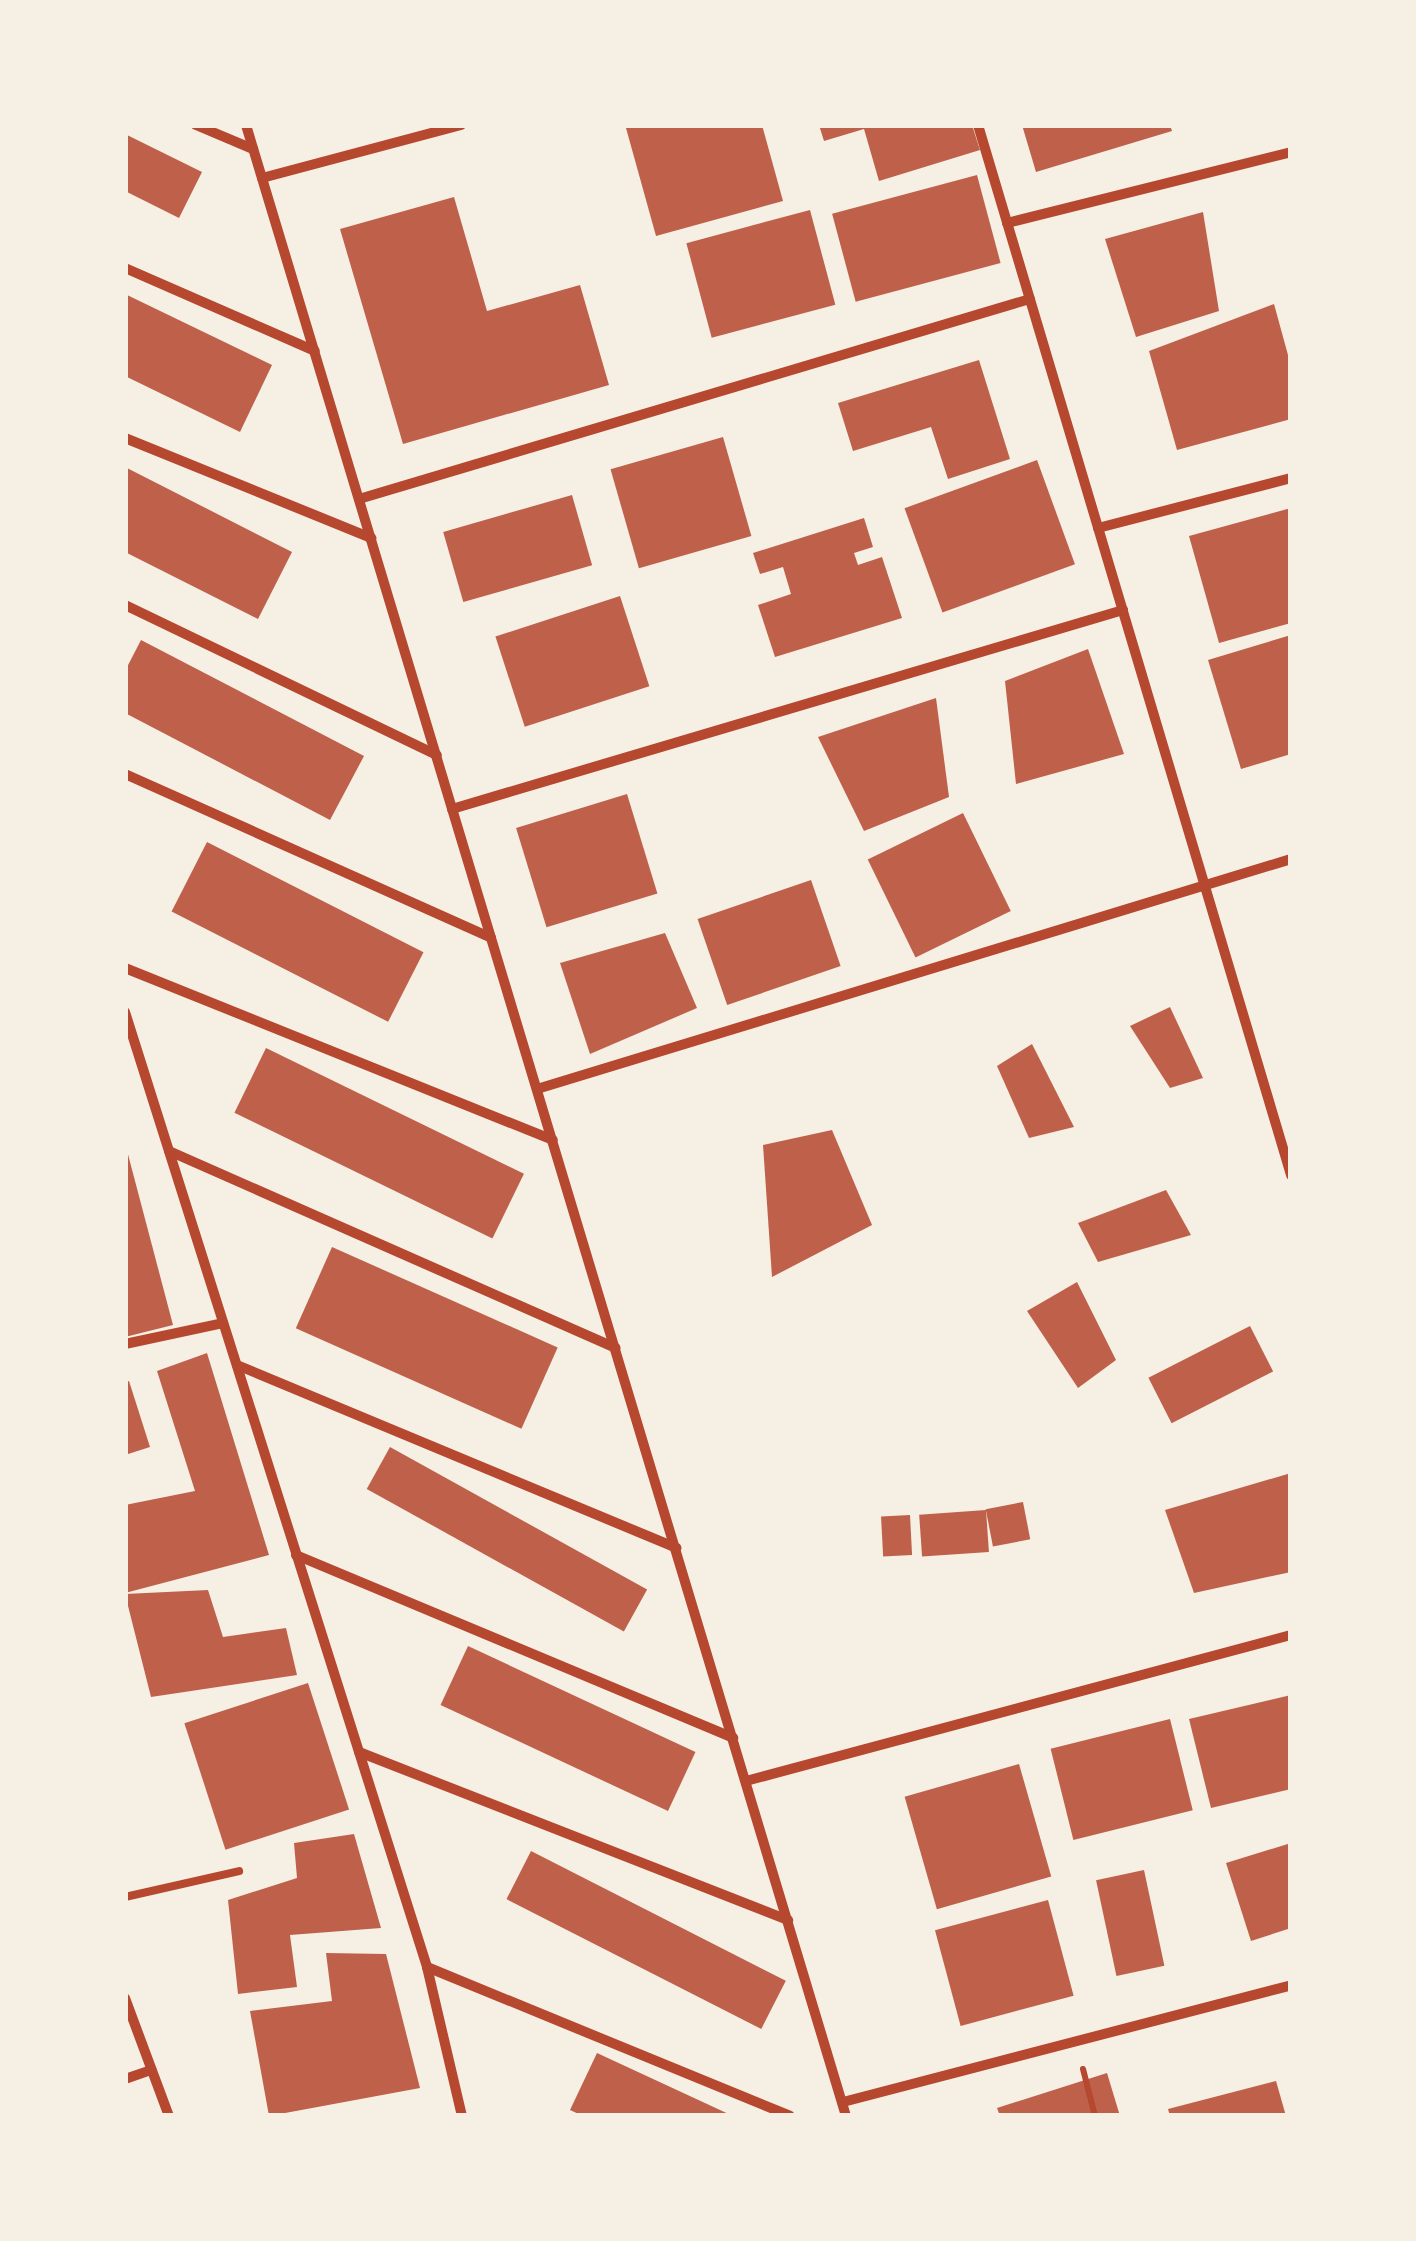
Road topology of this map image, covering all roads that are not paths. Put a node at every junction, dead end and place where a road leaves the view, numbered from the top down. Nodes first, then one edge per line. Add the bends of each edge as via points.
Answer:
1 (196, 125) edge
2 (246, 125) edge
3 (462, 125) edge
4 (978, 125) edge
5 (253, 149) junction
6 (1291, 152) edge
7 (262, 178) junction
8 (1007, 223) junction
9 (125, 268) edge
10 (1030, 299) junction
11 (315, 352) junction
12 (125, 438) edge
13 (1291, 478) edge
14 (358, 499) junction
15 (1098, 528) junction
16 (371, 538) junction
17 (125, 604) edge
18 (1123, 610) junction
19 (437, 755) junction
20 (125, 774) edge
21 (452, 809) junction
22 (1291, 859) edge
23 (1204, 884) junction
24 (492, 938) junction
25 (125, 968) edge
26 (126, 1017) edge
27 (537, 1088) junction
28 (553, 1140) junction
29 (169, 1150) junction
30 (1291, 1175) edge
31 (223, 1323) junction
32 (125, 1344) edge
33 (616, 1348) junction
34 (237, 1366) junction
35 (676, 1548) junction
36 (296, 1555) junction
37 (1291, 1636) edge
38 (734, 1738) junction
39 (359, 1752) junction
40 (746, 1781) junction
41 (239, 1872) dead end
42 (125, 1897) edge
43 (788, 1920) junction
44 (427, 1967) junction
45 (1291, 1984) edge
46 (125, 1998) edge
47 (151, 2070) junction
48 (125, 2079) edge
49 (843, 2102) junction
50 (169, 2116) edge
51 (462, 2116) edge
52 (790, 2116) edge
53 (846, 2116) edge

1 - 5 street
2 - 5 street
3 - 7 street
4 - 8 street
5 - 7 street
6 - 8 street
7 - 11 street
8 - 10 street
9 - 11 street
10 - 14 street
10 - 15 street
11 - 14 street
12 - 16 street
13 - 15 street
14 - 16 street
15 - 18 street
16 - 19 street
17 - 19 street
18 - 21 street
18 - 23 street
19 - 21 street
20 - 24 street
21 - 24 street
22 - 23 street
23 - 27 street
23 - 30 street
24 - 27 street
25 - 28 street
26 - 29 street
27 - 28 street
28 - 33 street
29 - 31 street
29 - 33 street
31 - 32 street
31 - 34 street
33 - 35 street
34 - 35 street
34 - 36 street
35 - 38 street
36 - 38 street
36 - 39 street
37 - 40 street
38 - 40 street
39 - 43 street
39 - 44 street
40 - 43 street
41 - 42 lane
43 - 49 street
44 - 51 street
44 - 52 street
45 - 49 street
46 - 47 street
47 - 48 street
47 - 50 street
49 - 53 street

